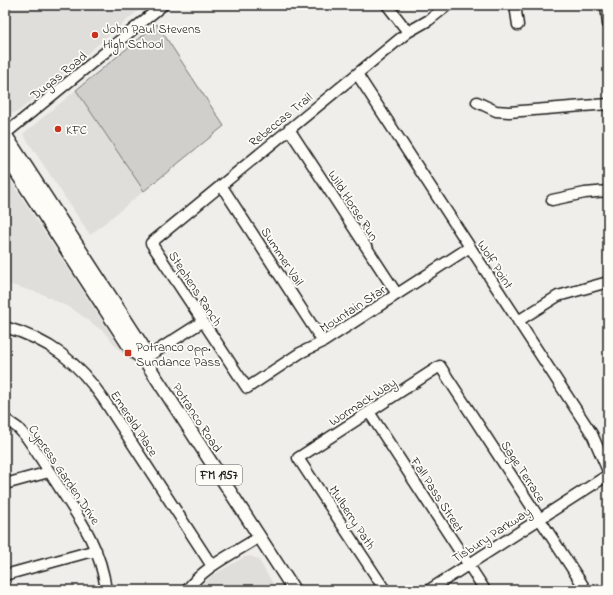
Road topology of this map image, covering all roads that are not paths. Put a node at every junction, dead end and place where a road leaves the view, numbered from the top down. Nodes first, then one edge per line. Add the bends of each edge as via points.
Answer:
1 (163, 5) edge
2 (387, 5) edge
3 (448, 5) edge
4 (515, 5) edge
5 (606, 5) edge
6 (608, 24) edge
7 (518, 25) dead end
8 (408, 32) junction
9 (357, 74) junction
10 (478, 102) dead end
11 (608, 104) edge
12 (290, 129) junction
13 (5, 134) edge
14 (5, 155) edge
15 (221, 185) junction
16 (608, 191) edge
17 (552, 200) dead end
18 (150, 243) joint
19 (470, 247) junction
20 (608, 282) edge
21 (397, 294) junction
22 (518, 321) junction
23 (202, 322) junction
24 (5, 327) edge
25 (323, 342) junction
26 (144, 360) junction
27 (440, 366) joint
28 (247, 388) joint
29 (370, 412) junction
30 (5, 419) edge
31 (298, 458) joint
32 (608, 471) edge
33 (49, 472) junction
34 (608, 475) edge
35 (5, 484) edge
36 (539, 519) junction
37 (259, 537) junction
38 (96, 550) junction
39 (468, 564) junction
40 (212, 566) junction
41 (5, 575) edge
42 (106, 590) edge
43 (186, 590) edge
44 (294, 590) edge
45 (385, 590) edge
46 (429, 590) edge
47 (485, 590) edge
48 (586, 590) edge

1 - 13 street, Dugas Road
2 - 8 street
3 - 8 street, Rebeccas Trail
4 - 7 street
5 - 6 street
8 - 9 street, Rebeccas Trail
9 - 12 street, Rebeccas Trail
9 - 19 street, Wolf Point
10 - 11 street via 496,111 509,112
12 - 15 street, Rebeccas Trail
12 - 21 street, Wild Horse Run
13 - 26 main road, Potranco Road / FM 1957 via 142,345
14 - 26 main road, Potranco Road / FM 1957 via 132,351
15 - 18 street, Rebeccas Trail
15 - 25 street, Summer Vail
16 - 17 street
18 - 23 street, Stephens Ranch
19 - 21 street, Mountain Star
19 - 22 street, Wolf Point
20 - 22 street via 562,294
21 - 25 street, Mountain Star
22 - 32 street, Wolf Point via 592,434
23 - 26 street
23 - 28 street, Stephens Ranch
24 - 40 street, Emerald Place via 51,346 68,358 90,380
25 - 28 street, Mountain Star via 300,353
26 - 37 main road, Potranco Road / FM 1957
27 - 29 street, Wormack Way
27 - 36 street, Sage Terrace
29 - 31 street, Wormack Way
29 - 39 street, Fall Pass Street
30 - 33 street, Cypress Garden Drive via 24,435
31 - 45 street, Mulberry Path
33 - 35 street
33 - 38 street, Cypress Garden Drive via 86,528
34 - 36 street, Tisbury Parkway
36 - 39 street, Tisbury Parkway
36 - 48 street, Sage Terrace
37 - 40 street
37 - 44 main road, Potranco Road / FM 1957
38 - 41 street
38 - 42 street, Cypress Garden Drive
39 - 46 street, Tisbury Parkway
39 - 47 street, Fall Pass Street
40 - 43 street

